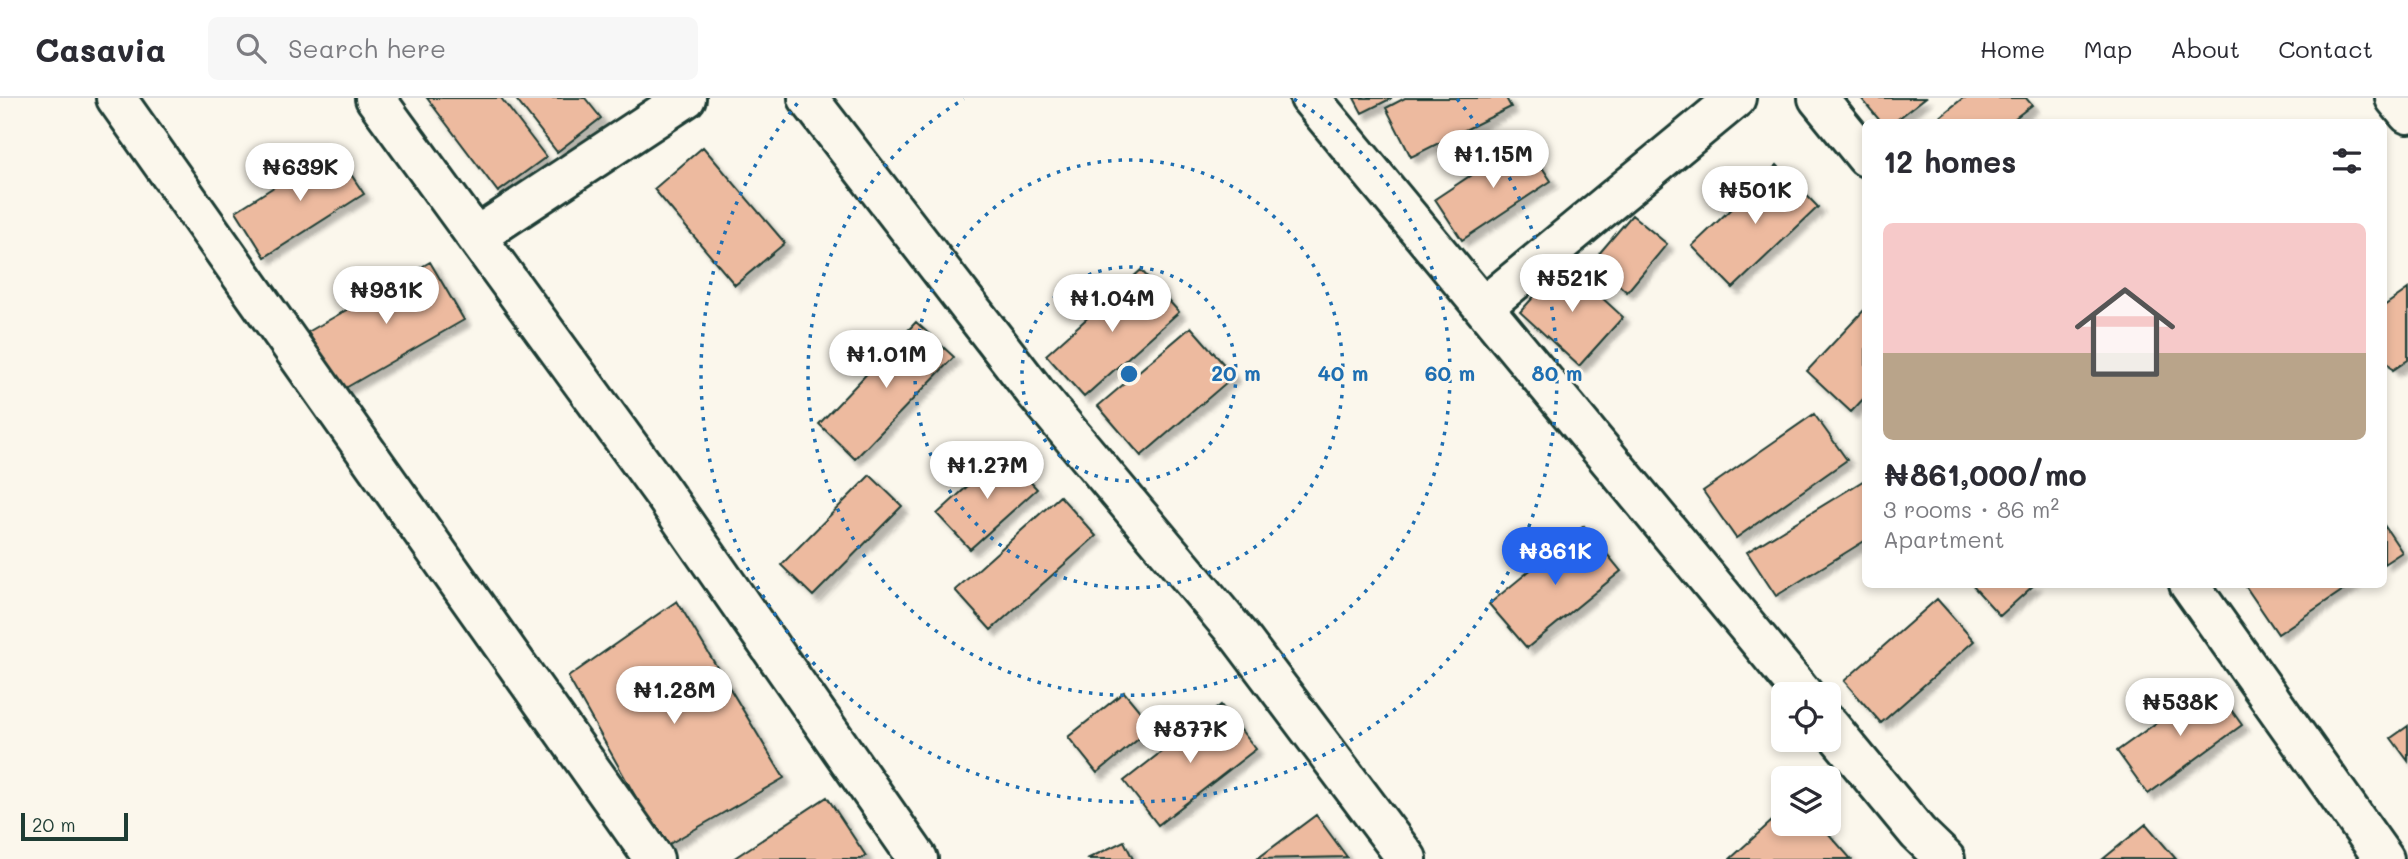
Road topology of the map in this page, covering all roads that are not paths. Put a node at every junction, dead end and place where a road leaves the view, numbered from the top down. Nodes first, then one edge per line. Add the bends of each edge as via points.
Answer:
1 (116, 98) edge
2 (375, 98) edge
3 (686, 98) edge
4 (808, 98) edge
5 (1310, 98) edge
6 (1736, 98) edge
7 (1818, 98) edge
8 (2395, 98) edge
9 (2408, 114) edge
10 (1862, 152) edge
11 (477, 236) junction
12 (1483, 307) junction
13 (2192, 588) edge
14 (1793, 682) edge
15 (1841, 739) edge
16 (654, 859) edge
17 (918, 859) edge
18 (1407, 859) edge
19 (1945, 859) edge
20 (2384, 859) edge

1 - 16 street
2 - 11 street
3 - 11 street
4 - 18 street via 1035,392 1240,637
5 - 12 street
6 - 12 street
7 - 10 street
8 - 9 street
11 - 17 street
12 - 14 street
13 - 20 street
15 - 19 street

